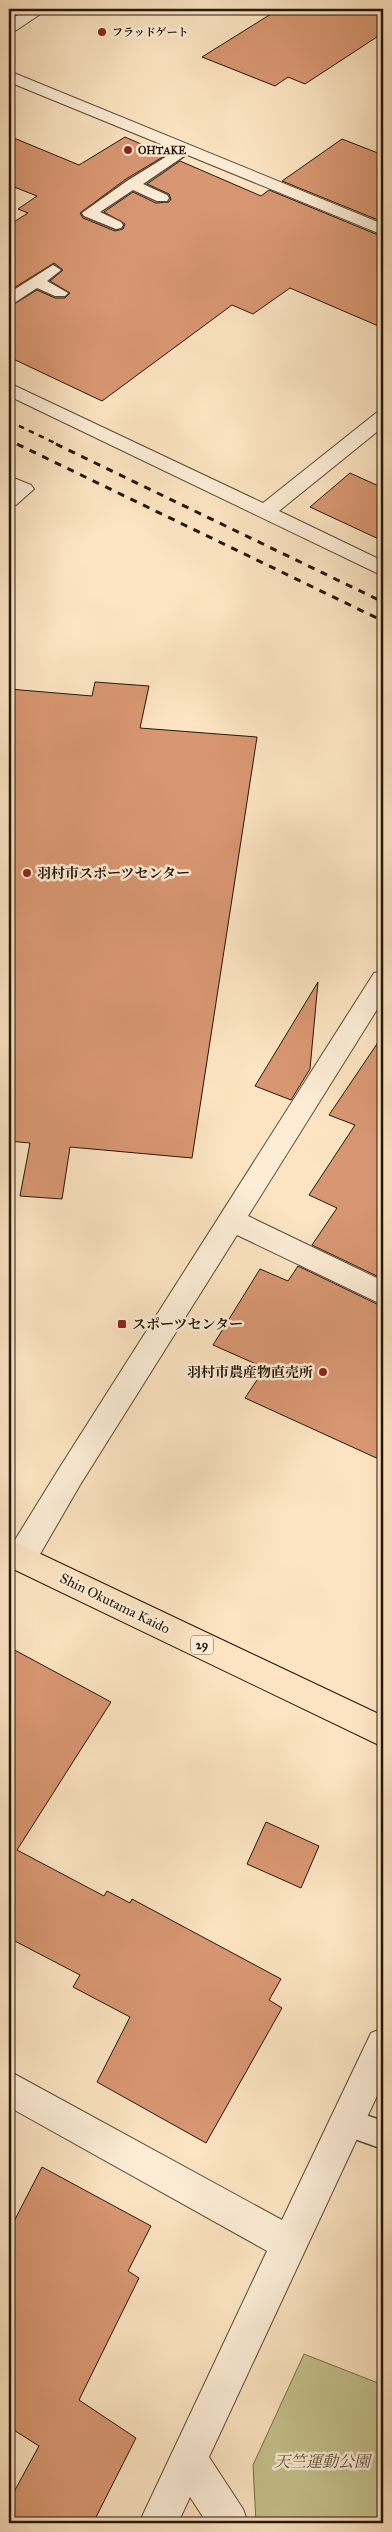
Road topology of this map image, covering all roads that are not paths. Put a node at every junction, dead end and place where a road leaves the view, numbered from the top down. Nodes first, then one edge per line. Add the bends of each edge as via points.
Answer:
1 (40, 9) edge
2 (9, 27) edge
3 (9, 76) edge
4 (185, 149) junction
5 (132, 184) junction
6 (162, 198) dead end
7 (116, 226) dead end
8 (383, 230) edge
9 (53, 270) dead end
10 (36, 282) junction
11 (60, 292) dead end
12 (9, 300) edge
13 (9, 389) edge
14 (383, 417) edge
15 (9, 482) edge
16 (9, 500) edge
17 (265, 512) junction
18 (383, 569) edge
19 (383, 980) edge
20 (231, 1220) junction
21 (383, 1294) edge
22 (15, 1555) edge
23 (383, 1732) edge
24 (383, 2044) edge
25 (9, 2088) edge
26 (348, 2123) junction
27 (383, 2135) edge
28 (290, 2244) junction
29 (188, 2460) junction
30 (158, 2523) edge
31 (229, 2523) edge

1 - 2 street
3 - 4 street
4 - 5 lane
4 - 8 street
5 - 6 lane
5 - 7 lane via 89,213
9 - 10 lane
10 - 11 lane
10 - 12 lane
13 - 17 street
14 - 17 street
15 - 16 street via 24,489
17 - 18 street
19 - 20 street
20 - 21 street
20 - 22 street
22 - 23 main road, Shin Okutama Kaido / 29
24 - 26 street
25 - 28 street
26 - 27 lane
26 - 28 street
28 - 29 street
29 - 30 street
29 - 31 street

